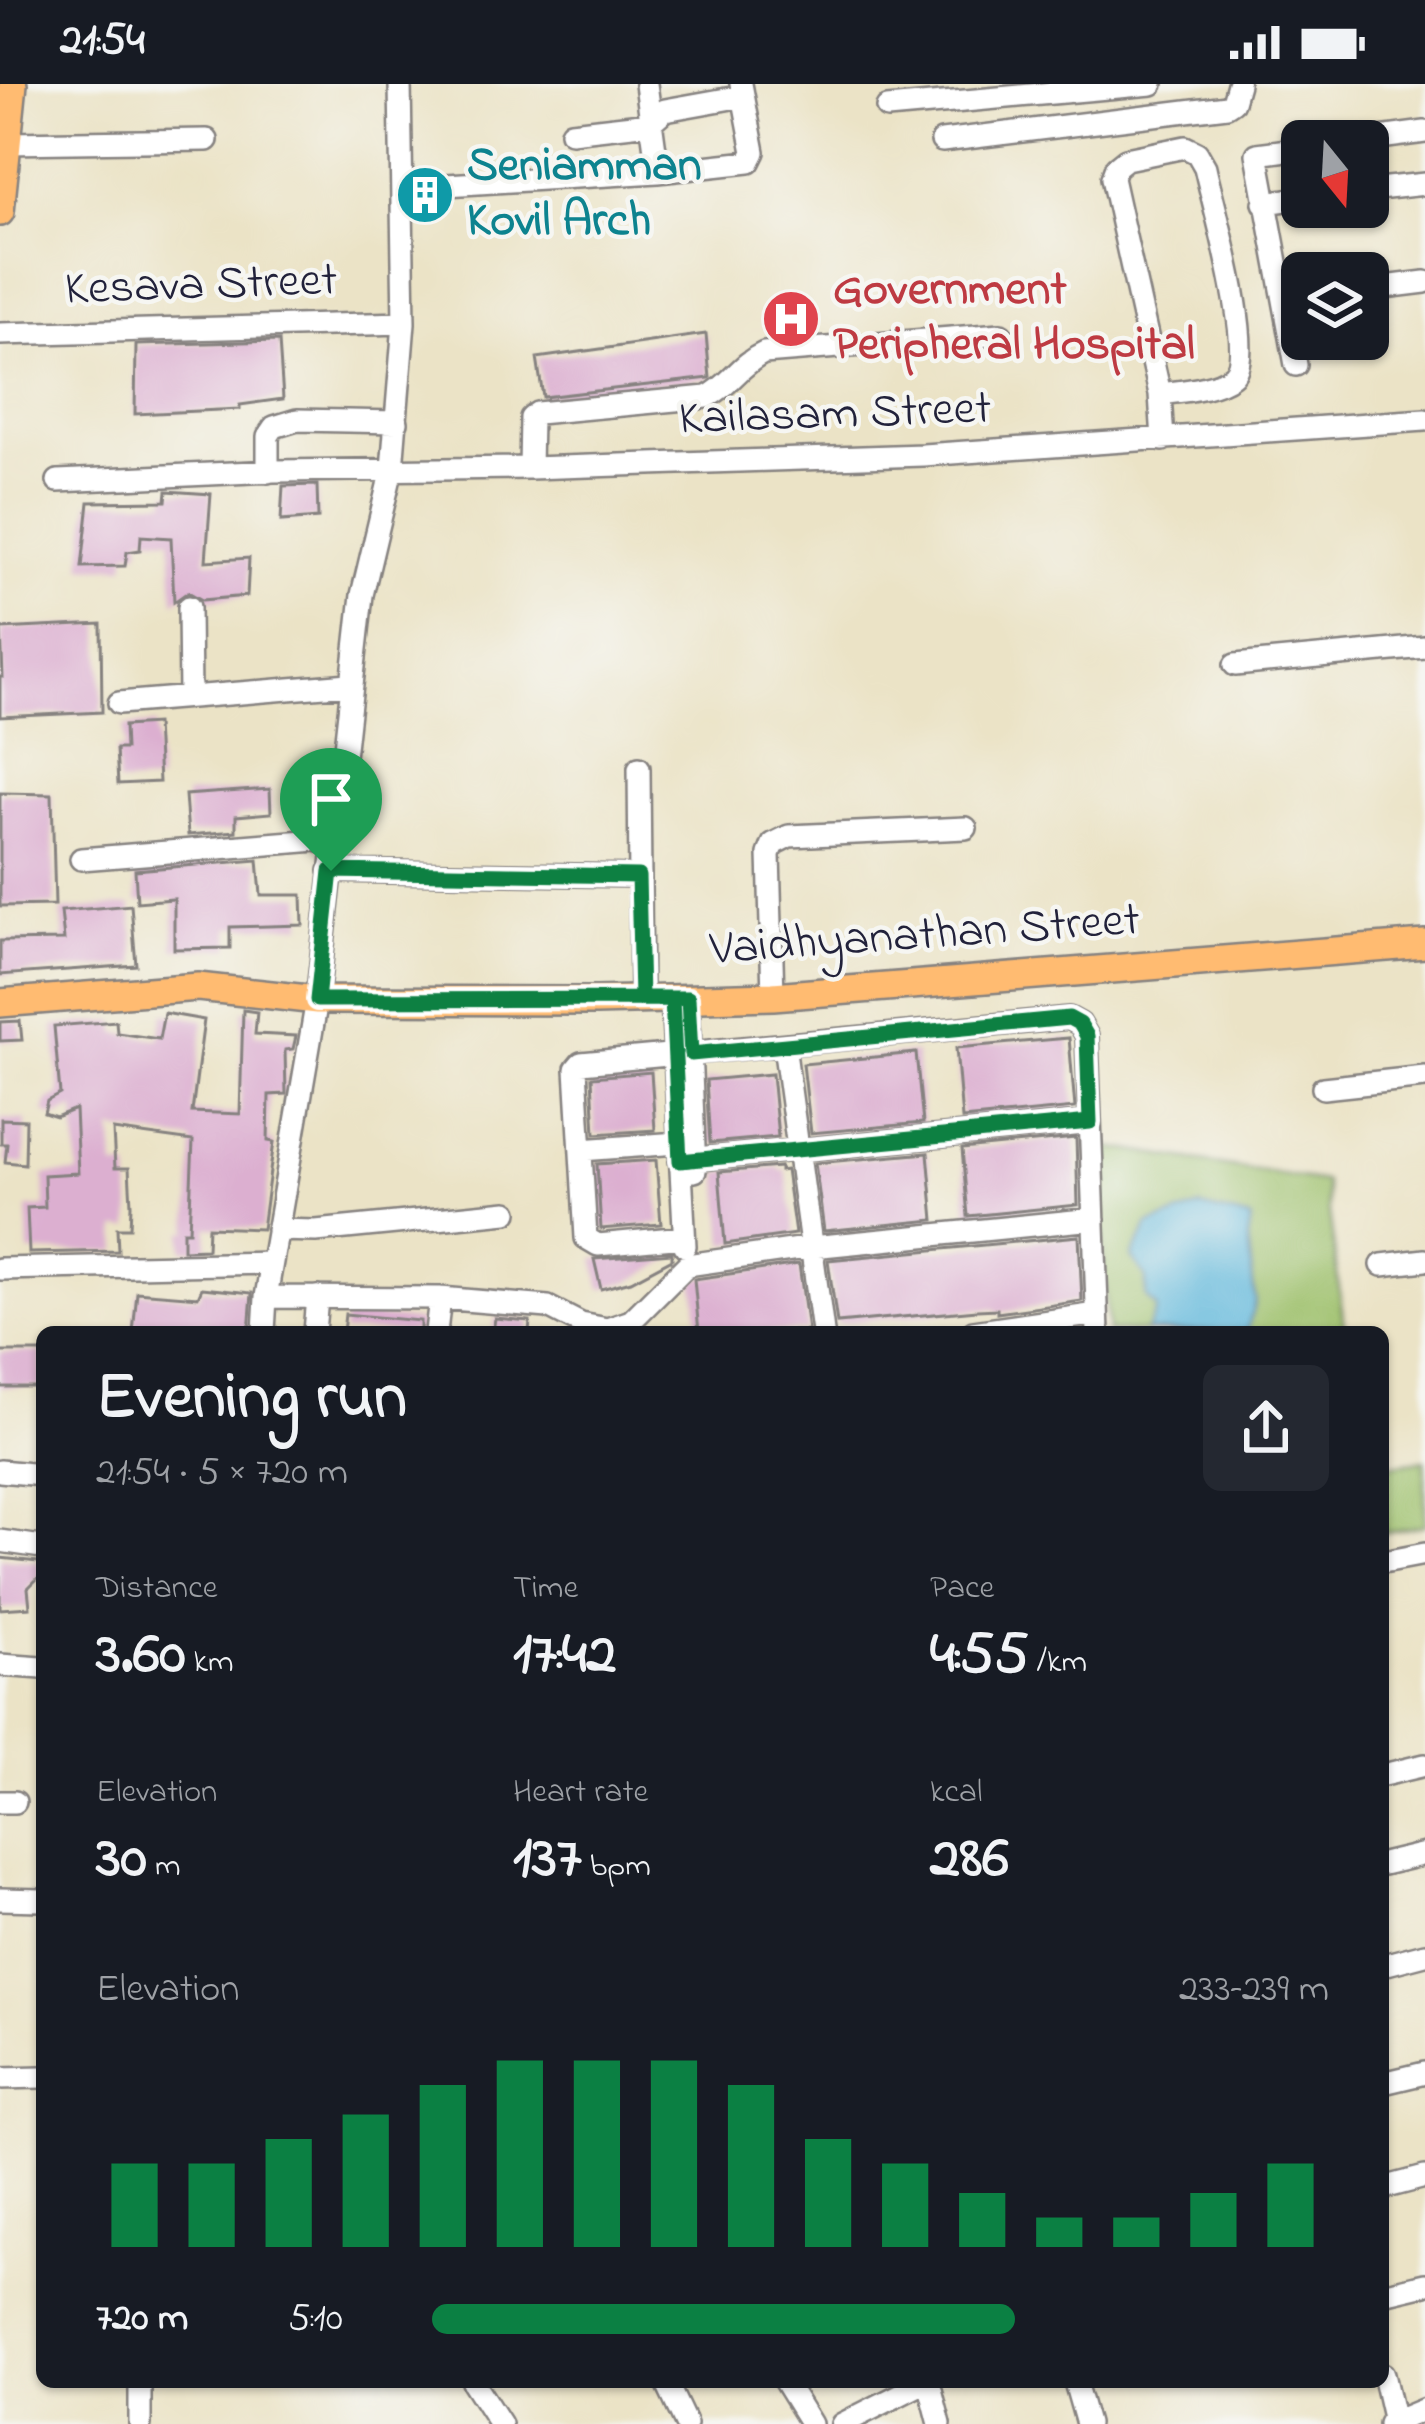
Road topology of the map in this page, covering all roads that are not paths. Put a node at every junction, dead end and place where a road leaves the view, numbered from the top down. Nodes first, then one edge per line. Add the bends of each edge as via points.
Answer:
1 (13, 84) edge
2 (400, 84) edge
3 (646, 84) edge
4 (1152, 84) edge
5 (1238, 84) edge
6 (742, 90) edge
7 (887, 108) dead end
8 (650, 123) junction
9 (571, 132) dead end
10 (1425, 132) edge
11 (1389, 137) edge
12 (207, 140) dead end
13 (942, 141) dead end
14 (7, 143) junction
15 (1281, 151) edge
16 (658, 172) junction
17 (1425, 184) edge
18 (418, 187) junction
19 (1389, 188) edge
20 (1281, 201) edge
21 (1264, 203) junction
22 (0, 212) edge
23 (1281, 261) edge
24 (1425, 282) edge
25 (1389, 286) edge
26 (404, 323) junction
27 (0, 334) edge
28 (1001, 334) dead end
29 (1296, 360) edge
30 (1296, 365) dead end
31 (1160, 394) junction
32 (1425, 420) edge
33 (397, 422) junction
34 (1163, 440) junction
35 (530, 468) junction
36 (392, 470) junction
37 (268, 472) junction
38 (58, 481) dead end
39 (189, 607) dead end
40 (1425, 647) edge
41 (1235, 665) dead end
42 (349, 684) junction
43 (190, 697) junction
44 (119, 703) dead end
45 (639, 767) dead end
46 (966, 828) dead end
47 (333, 845) junction
48 (81, 860) dead end
49 (331, 871) junction
50 (638, 876) junction
51 (1425, 944) edge
52 (773, 996) junction
53 (641, 998) junction
54 (680, 998) junction
55 (317, 1000) junction
56 (0, 1003) edge
57 (784, 1046) junction
58 (682, 1054) junction
59 (1425, 1077) edge
60 (1323, 1088) dead end
61 (1090, 1122) junction
62 (581, 1150) junction
63 (799, 1150) junction
64 (684, 1155) junction
65 (507, 1212) dead end
66 (1094, 1219) junction
67 (277, 1229) junction
68 (684, 1237) junction
69 (812, 1247) junction
70 (1425, 1260) edge
71 (271, 1263) junction
72 (693, 1264) junction
73 (1382, 1265) dead end
74 (0, 1269) edge
75 (266, 1297) junction
76 (317, 1298) junction
77 (440, 1298) junction
78 (548, 1307) junction
79 (1098, 1323) edge
80 (264, 1326) edge
81 (315, 1326) edge
82 (437, 1326) edge
83 (547, 1326) edge
84 (591, 1326) edge
85 (631, 1326) edge
86 (822, 1326) edge
87 (1056, 1326) edge
88 (0, 1471) edge
89 (36, 1474) edge
90 (0, 1540) edge
91 (36, 1545) edge
92 (1425, 1554) edge
93 (1389, 1561) edge
94 (0, 1665) edge
95 (36, 1668) edge
96 (1425, 1765) edge
97 (1389, 1773) edge
98 (1425, 1855) edge
99 (1389, 1863) edge
100 (0, 1899) edge
101 (36, 1900) edge
102 (1425, 1954) edge
103 (1389, 1963) edge
104 (1425, 2073) edge
105 (36, 2077) edge
106 (0, 2078) edge
107 (1389, 2082) edge
108 (1425, 2177) edge
109 (1389, 2186) edge
110 (1425, 2284) edge
111 (1389, 2293) edge
112 (140, 2388) edge
113 (477, 2388) edge
114 (669, 2388) edge
115 (789, 2388) edge
116 (915, 2388) edge
117 (929, 2388) edge
118 (1077, 2388) edge
119 (1386, 2388) edge
120 (1425, 2409) edge
121 (1392, 2423) edge
122 (140, 2424) edge
123 (500, 2424) edge
124 (686, 2424) edge
125 (811, 2424) edge
126 (842, 2424) edge
127 (940, 2424) edge
128 (1087, 2424) edge

1 - 14 main road
2 - 18 street
3 - 8 street
4 - 7 street
5 - 13 street via 1227,106
6 - 8 street via 664,110
6 - 16 street via 749,162
8 - 9 street
8 - 16 street
10 - 11 street
12 - 14 street
14 - 22 main road
15 - 21 street via 1257,154
16 - 18 street
17 - 19 street
18 - 26 street
20 - 21 street
21 - 23 street
24 - 25 street
26 - 27 street, Kesava Street
26 - 33 street
28 - 35 street via 764,353 707,397 537,412 530,418
29 - 30 street
31 - 31 street via 1112,178 1126,159 1185,147 1205,167 1239,322 1240,367 1230,378
31 - 34 street
32 - 34 street, Kailasam Street
33 - 36 street
33 - 37 street via 297,420 274,427
34 - 35 street, Kailasam Street
35 - 36 street, Kailasam Street
36 - 37 street, Kailasam Street
36 - 42 street
37 - 38 street, Kailasam Street
39 - 43 street
40 - 41 street
42 - 43 street
42 - 47 street
43 - 44 street
45 - 50 street
46 - 52 street via 789,836 773,844
47 - 48 street
47 - 49 street
49 - 50 street
49 - 55 street
50 - 53 street
51 - 52 main road, Vaidhyanathan Street
52 - 54 main road, Vaidhyanathan Street
53 - 54 main road, Vaidhyanathan Street
53 - 55 main road, Vaidhyanathan Street
54 - 58 street
55 - 56 main road, Vaidhyanathan Street via 198,987
55 - 67 street
57 - 58 street
57 - 61 street via 1069,1018 1087,1036
57 - 63 street
58 - 62 street via 581,1063
58 - 64 street
59 - 60 street
61 - 63 street
61 - 66 street
62 - 64 street
62 - 68 street via 590,1244
63 - 64 street
63 - 69 street
64 - 68 street
64 - 72 street
65 - 67 street
66 - 69 street
66 - 79 street
67 - 71 street
68 - 72 street
69 - 72 street
69 - 86 street
70 - 73 street
71 - 74 street
71 - 75 street
72 - 85 street
75 - 76 street
75 - 80 street
76 - 77 street
76 - 81 street
77 - 78 street
77 - 82 street
78 - 83 street
78 - 84 street
79 - 87 street
88 - 89 street
90 - 91 street
92 - 93 street
94 - 95 street
96 - 97 street
98 - 99 street
100 - 101 street
102 - 103 street
104 - 107 street
105 - 106 street
108 - 109 street
110 - 111 street
112 - 122 street
113 - 123 street
114 - 124 street
115 - 125 street
116 - 126 street
117 - 127 street
118 - 128 street
119 - 121 street
120 - 121 street

